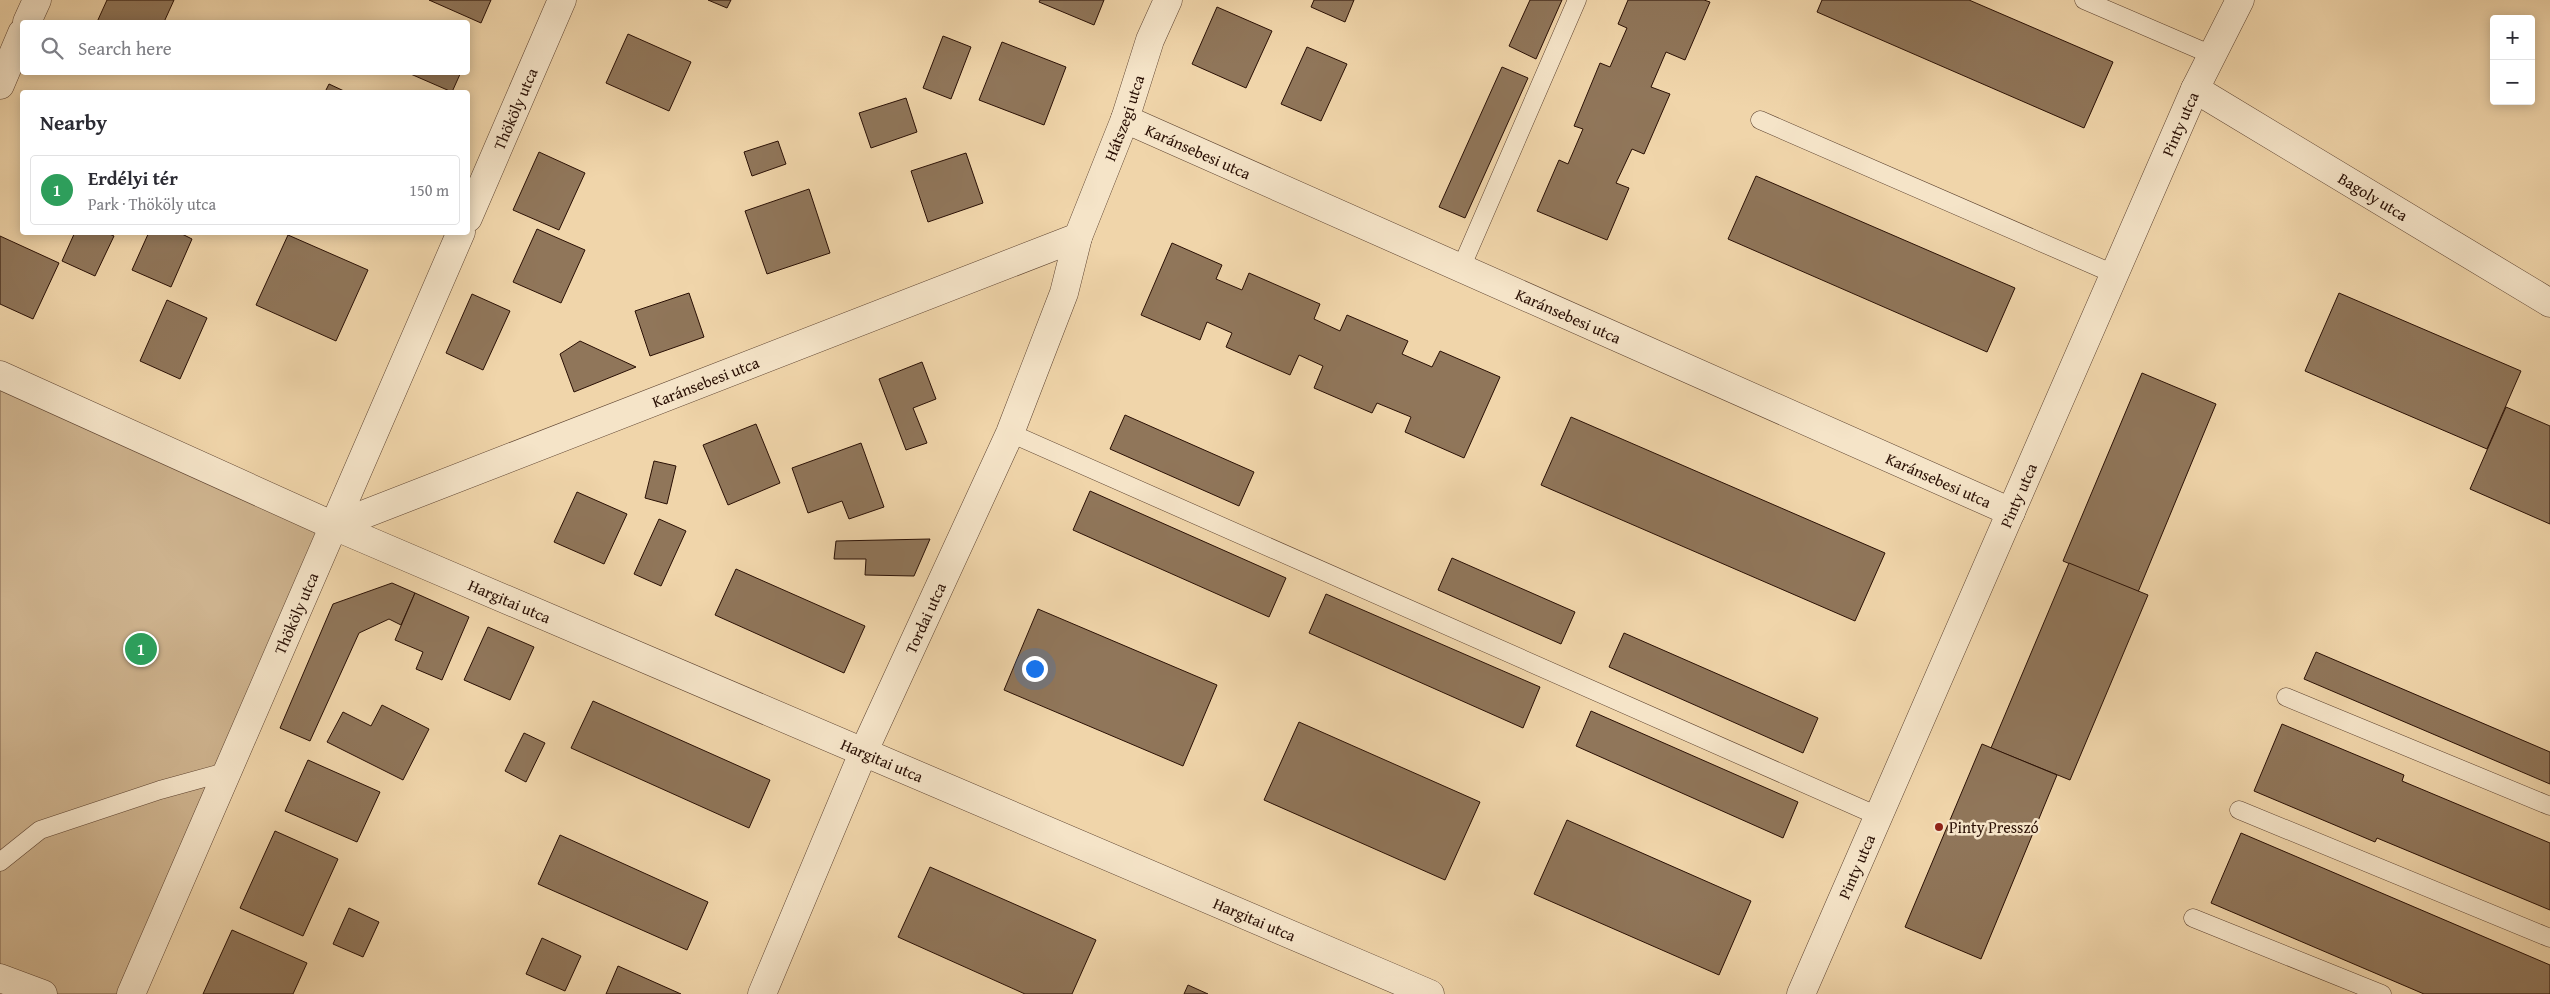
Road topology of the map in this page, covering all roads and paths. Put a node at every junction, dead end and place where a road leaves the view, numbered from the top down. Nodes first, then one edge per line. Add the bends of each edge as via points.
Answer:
1 (37, 0) edge
2 (562, 0) edge
3 (1168, 0) edge
4 (1577, 0) edge
5 (2084, 0) edge
6 (2240, 0) edge
7 (28, 20) edge
8 (20, 38) edge
9 (2212, 55) junction
10 (0, 84) edge
11 (2195, 89) junction
12 (1125, 119) junction
13 (1760, 120) dead end
14 (470, 213) edge
15 (460, 235) edge
16 (1078, 237) junction
17 (1461, 268) junction
18 (2114, 274) junction
19 (2550, 303) edge
20 (0, 375) edge
21 (1010, 433) junction
22 (2010, 512) junction
23 (334, 526) junction
24 (2286, 697) dead end
25 (863, 753) junction
26 (229, 771) junction
27 (2550, 806) edge
28 (2239, 810) dead end
29 (1878, 816) junction
30 (0, 862) edge
31 (2193, 918) dead end
32 (2550, 938) edge
33 (0, 978) edge
34 (43, 994) edge
35 (131, 994) edge
36 (762, 994) edge
37 (1430, 994) edge
38 (1801, 994) edge
39 (2382, 994) edge

1 - 7 street
2 - 14 street, Thököly utca
3 - 12 street, Hátszegi utca via 1150,40
4 - 17 lane
5 - 9 lane
6 - 9 street, Pinty utca
8 - 10 street
9 - 11 street, Pinty utca
11 - 18 street, Pinty utca
11 - 19 street, Bagoly utca
12 - 16 street, Hátszegi utca
12 - 17 street, Karánsebesi utca
13 - 18 lane
15 - 23 street, Thököly utca
16 - 21 street, Tordai utca via 1064,294
16 - 23 street, Karánsebesi utca
17 - 22 street, Karánsebesi utca
18 - 22 street, Pinty utca
20 - 23 street, Hargitai utca
21 - 25 street, Tordai utca
21 - 29 lane
22 - 29 street, Pinty utca
23 - 25 street, Hargitai utca
23 - 26 street, Thököly utca
24 - 27 lane
25 - 36 street, Tordai utca
25 - 37 street, Hargitai utca
26 - 30 lane via 40,830
26 - 35 street, Thököly utca
28 - 32 lane
29 - 38 street, Pinty utca
31 - 39 lane
33 - 34 street

